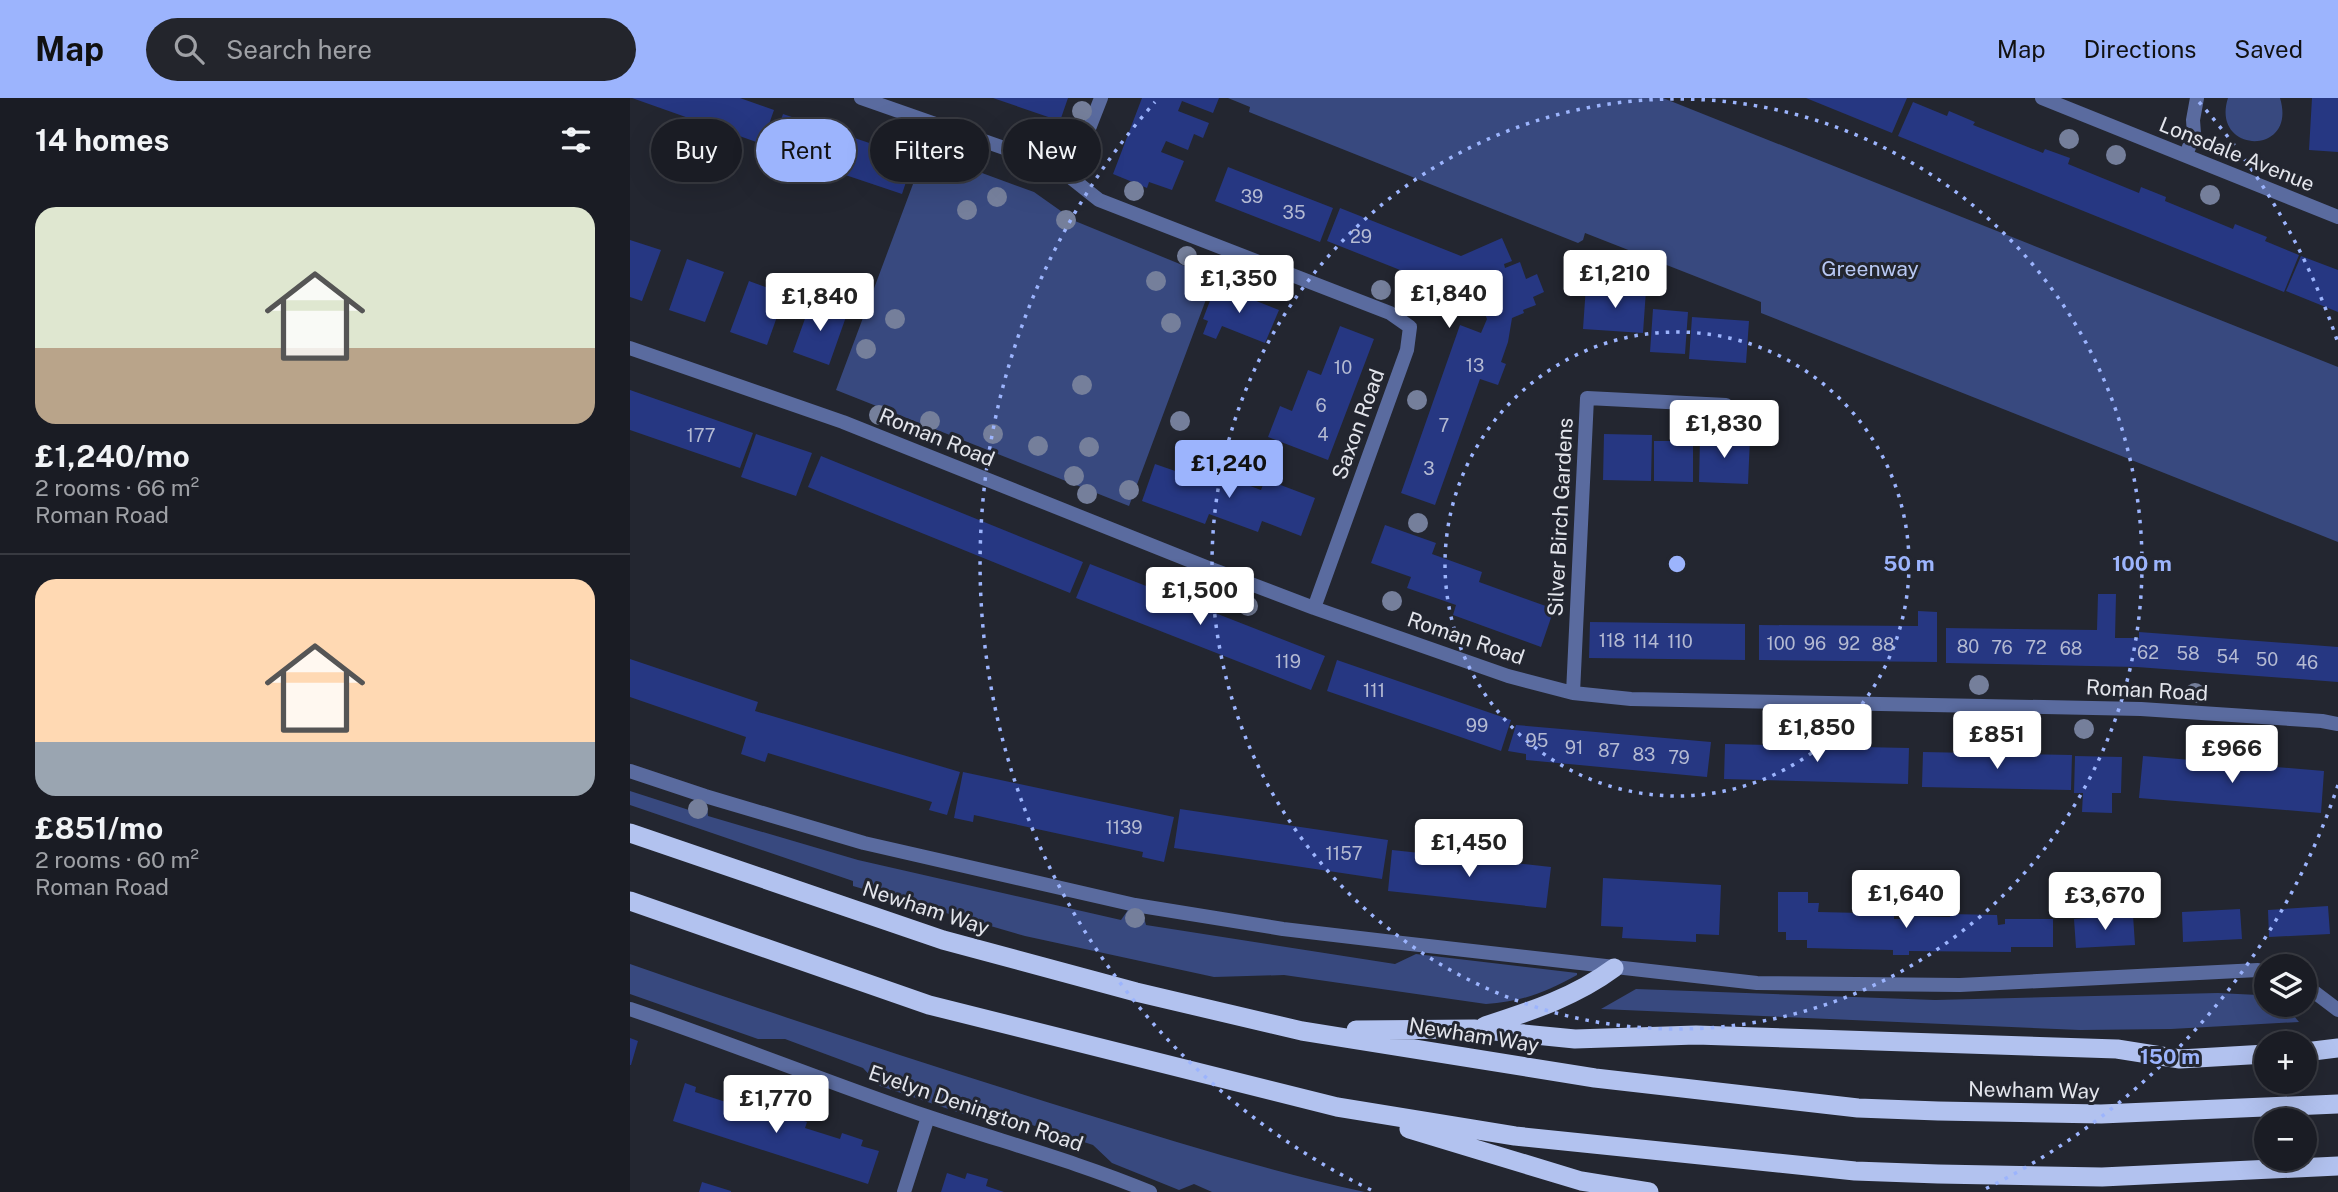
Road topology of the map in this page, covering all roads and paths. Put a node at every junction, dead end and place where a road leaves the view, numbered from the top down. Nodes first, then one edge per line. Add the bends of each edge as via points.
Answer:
1 (861, 98) edge
2 (1101, 98) edge
3 (2042, 98) edge
4 (2197, 98) edge
5 (2065, 102) edge
6 (1093, 119) edge
7 (1003, 148) edge
8 (2186, 156) junction
9 (1076, 182) edge
10 (2338, 217) edge
11 (630, 348) edge
12 (1726, 405) dead end
13 (1314, 608) junction
14 (1573, 693) junction
15 (2338, 724) edge
16 (630, 771) edge
17 (630, 833) edge
18 (630, 901) edge
19 (1614, 968) junction
20 (2254, 970) edge
21 (2317, 994) edge
22 (630, 1009) edge
23 (2338, 1010) edge
24 (1474, 1029) junction
25 (1302, 1031) junction
26 (2338, 1048) edge
27 (2317, 1051) edge
28 (2254, 1055) edge
29 (2338, 1104) edge
30 (1337, 1107) junction
31 (928, 1117) junction
32 (2338, 1166) edge
33 (904, 1192) edge
34 (1150, 1192) edge
35 (1649, 1192) edge

1 - 7 street
2 - 6 street
3 - 5 street, Lonsdale Avenue
4 - 8 street
5 - 8 street, Lonsdale Avenue
8 - 10 street, Lonsdale Avenue
9 - 13 street, Saxon Road via 1099,200 1390,313 1410,327 1407,349
11 - 13 street, Roman Road via 843,422
12 - 14 street, Silver Birch Gardens via 1587,398
13 - 14 street, Roman Road via 1508,677
14 - 15 street, Roman Road via 1631,699 2141,709
16 - 19 street, Newham Way via 864,843 1135,905 1297,930
17 - 25 highway, Newham Way via 943,940
18 - 30 highway via 929,1005
19 - 20 street, Newham Way via 1757,983 1960,985
19 - 24 highway via 1565,998
21 - 23 street
22 - 31 street, Evelyn Denington Road
24 - 25 highway
24 - 28 highway via 1575,1039 1696,1035 2117,1049 2180,1059
25 - 29 highway, Newham Way via 1595,1078 1858,1108 2101,1114
26 - 27 highway
30 - 32 highway via 1515,1136 1854,1171 2102,1177
30 - 35 highway via 1581,1181
31 - 33 street
31 - 34 street, Evelyn Denington Road

